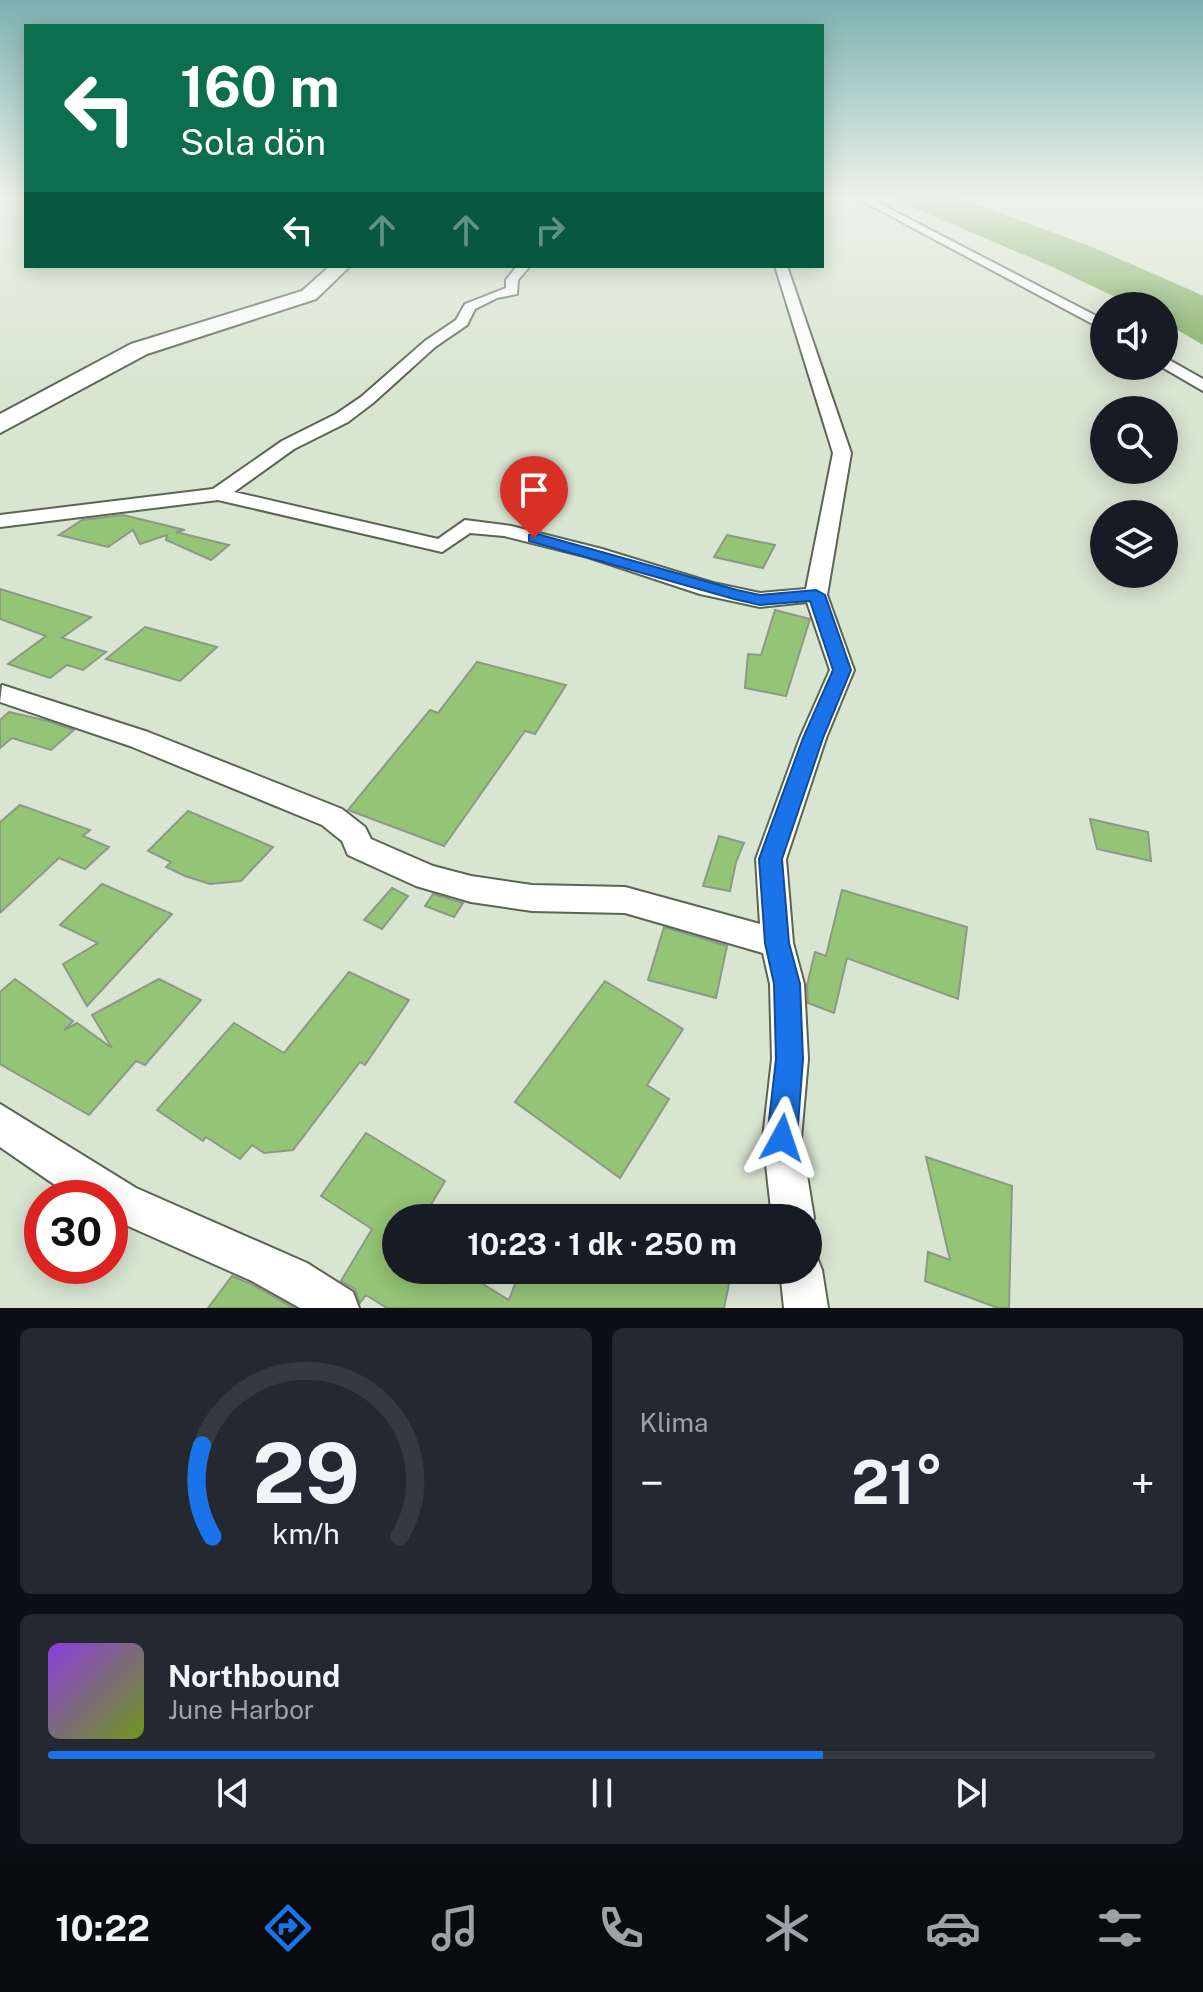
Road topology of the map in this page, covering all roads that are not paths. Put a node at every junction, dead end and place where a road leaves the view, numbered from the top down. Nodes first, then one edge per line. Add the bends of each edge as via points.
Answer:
1 (982, 259) edge
2 (339, 268) edge
3 (522, 268) edge
4 (782, 268) edge
5 (1090, 318) edge
6 (1178, 371) edge
7 (1203, 386) edge
8 (0, 425) edge
9 (218, 494) junction
10 (0, 521) edge
11 (816, 595) junction
12 (2, 694) edge
13 (777, 943) junction
14 (0, 1123) edge
15 (791, 1204) edge
16 (803, 1284) edge
17 (337, 1308) edge
18 (806, 1308) edge

1 - 5 street
2 - 8 street via 309,295 139,349
3 - 9 street via 512,280 512,291 470,307 462,322 367,400 288,445
4 - 11 street via 842,453
6 - 7 street
9 - 10 street
9 - 11 street via 442,546 465,526 504,530 760,600
11 - 13 street via 842,670 771,859
12 - 13 street via 139,739 332,817 355,835 359,847 427,877 532,898 625,900
13 - 15 street via 787,984 790,1059 782,1138
14 - 17 street via 76,1177 137,1210 234,1251
16 - 18 street

